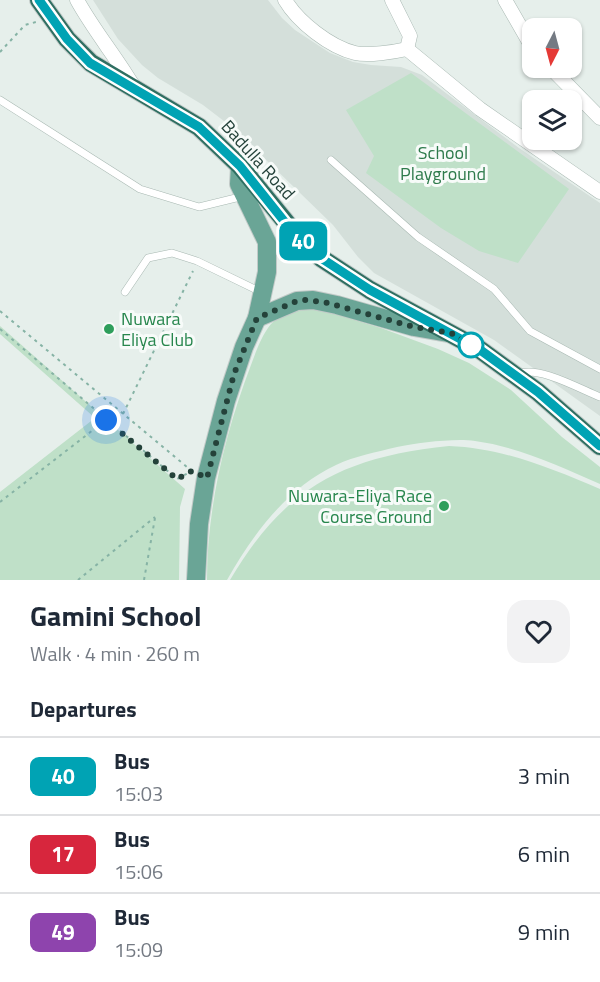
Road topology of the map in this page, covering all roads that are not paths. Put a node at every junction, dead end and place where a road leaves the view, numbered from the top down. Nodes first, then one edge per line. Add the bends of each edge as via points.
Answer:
1 (39, 0) edge
2 (77, 0) edge
3 (285, 0) edge
4 (393, 0) edge
5 (505, 0) edge
6 (522, 30) edge
7 (407, 49) junction
8 (561, 78) edge
9 (136, 91) junction
10 (0, 100) edge
11 (600, 118) edge
12 (331, 160) dead end
13 (240, 166) junction
14 (600, 192) edge
15 (244, 196) junction
16 (125, 292) dead end
17 (264, 293) junction
18 (257, 318) junction
19 (451, 333) junction
20 (600, 369) edge
21 (515, 375) junction
22 (600, 397) edge
23 (600, 446) edge
24 (196, 580) edge

1 - 9 highway, Badulla Road via 74,48 90,63
2 - 9 street
3 - 7 street via 299,18 327,40 356,53
4 - 7 street via 410,36
5 - 6 street
7 - 14 street via 480,109
8 - 11 street
9 - 13 highway, Badulla Road via 199,127
10 - 15 lane via 140,189 199,207
12 - 20 lane via 418,237 494,289 530,331
13 - 15 main road via 239,184
13 - 19 highway, Badulla Road via 288,226 321,258 370,290
15 - 17 main road via 267,243
16 - 17 lane via 148,258 172,253 198,261
17 - 18 main road
18 - 19 main road via 297,301 313,300
18 - 24 main road via 199,475
19 - 21 highway, Badulla Road
21 - 22 lane via 530,371
21 - 23 highway, Badulla Road

